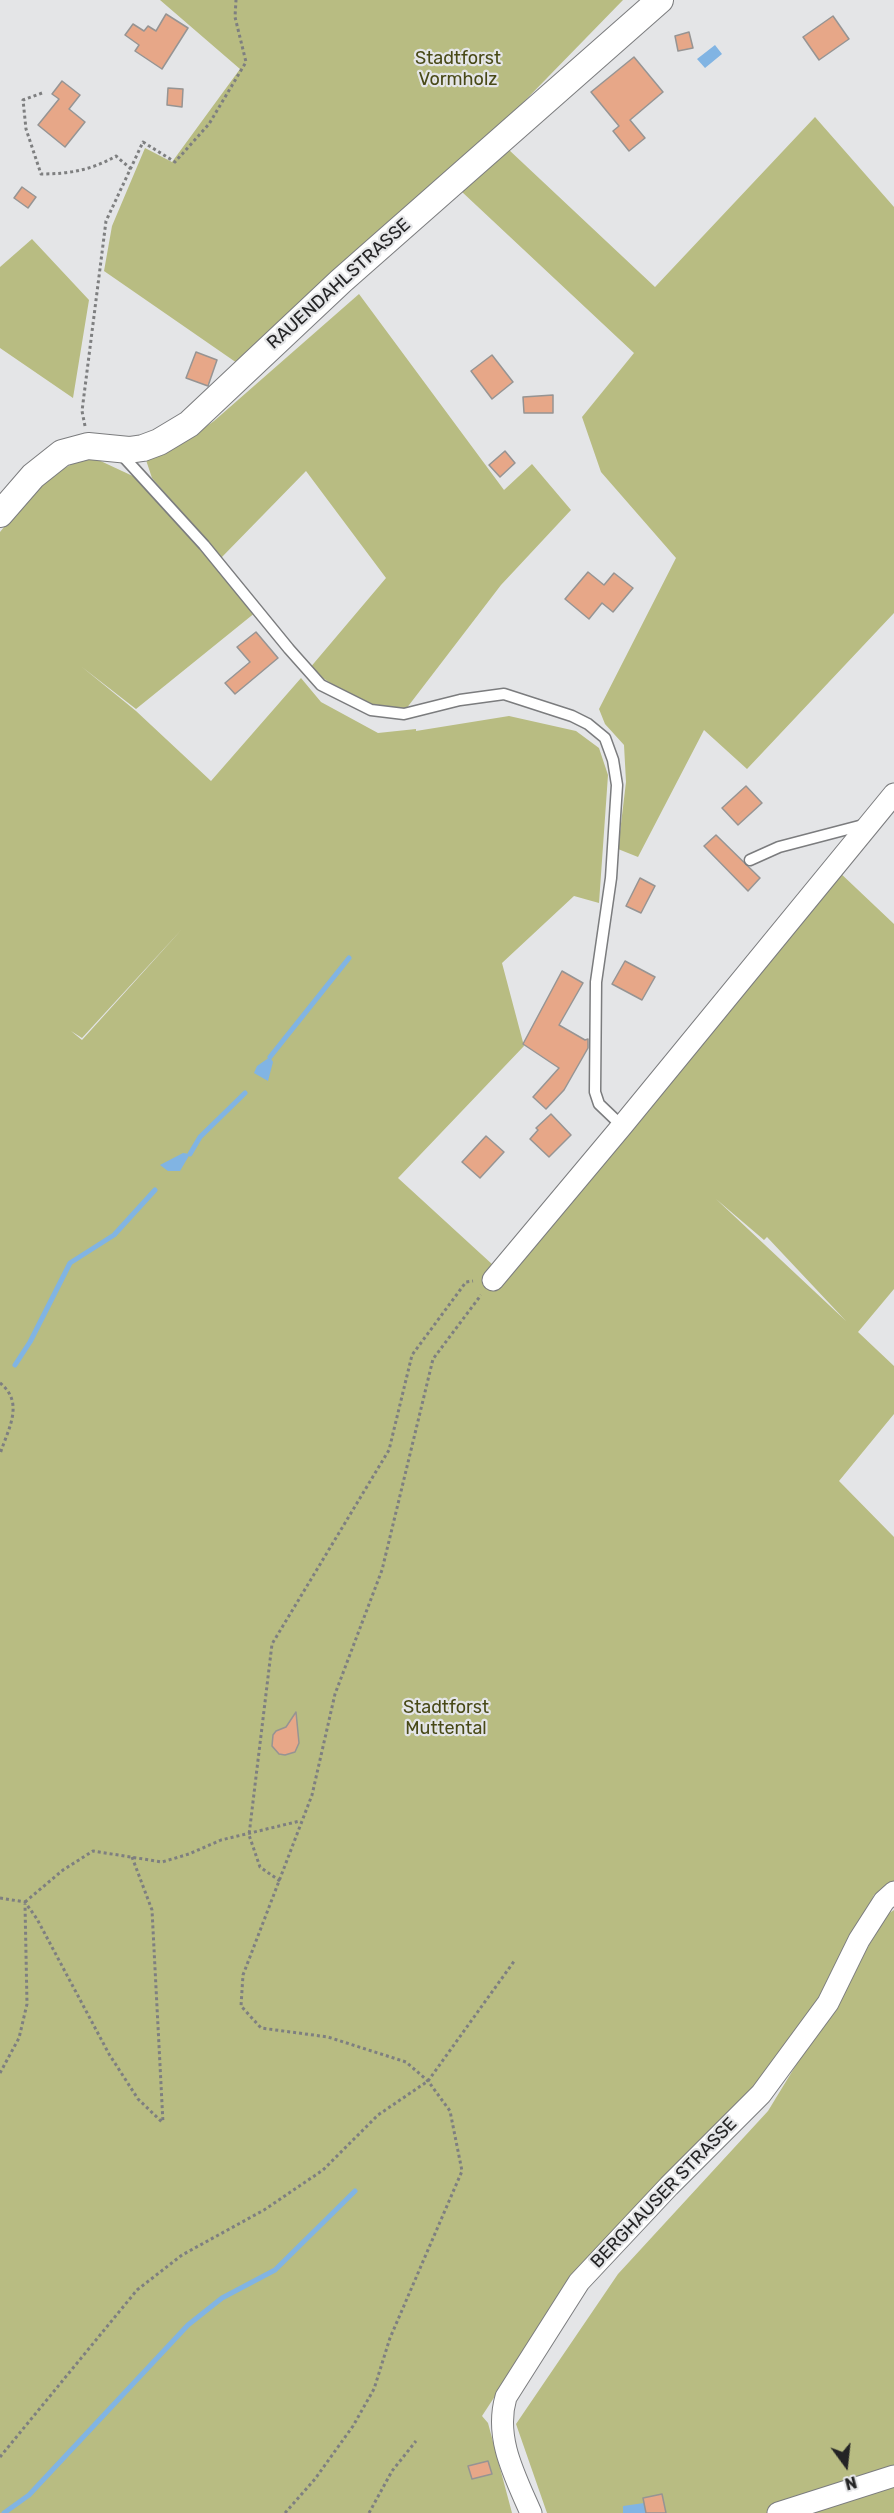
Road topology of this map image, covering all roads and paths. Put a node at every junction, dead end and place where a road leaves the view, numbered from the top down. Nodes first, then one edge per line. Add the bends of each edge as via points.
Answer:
1 (236, 0) edge
2 (660, 0) edge
3 (42, 93) dead end
4 (131, 169) junction
5 (88, 446) junction
6 (117, 449) junction
7 (0, 514) edge
8 (894, 794) edge
9 (869, 824) junction
10 (750, 860) dead end
11 (622, 1126) junction
12 (493, 1280) junction
13 (0, 1383) edge
14 (0, 1454) edge
15 (300, 1821) junction
16 (249, 1835) junction
17 (132, 1857) junction
18 (280, 1881) junction
19 (894, 1892) edge
20 (0, 1898) edge
21 (24, 1902) junction
22 (514, 1960) dead end
23 (0, 2073) edge
24 (428, 2081) junction
25 (416, 2441) dead end
26 (0, 2457) edge
27 (894, 2476) edge
28 (285, 2513) edge
29 (369, 2513) edge
30 (531, 2513) edge
31 (778, 2513) edge

1 - 4 path via 235,17 246,62 209,124 175,162 143,142
2 - 6 street, RAUENDAHLSTRASSE via 341,281 189,424 143,448
3 - 4 path via 23,99 27,129 41,174 78,171 116,156
4 - 5 path via 106,221 82,411
5 - 6 street, RAUENDAHLSTRASSE
5 - 7 street, RAUENDAHLSTRASSE via 68,450 50,460
6 - 11 lane via 204,545 321,685 371,710 404,714 504,694 572,716 605,738 617,785 611,878 596,982 595,1092 599,1104
8 - 9 street
9 - 10 lane via 779,847
9 - 11 street
11 - 12 street
12 - 15 path via 433,1359 382,1570 335,1694 312,1795
12 - 16 path via 466,1282 412,1355 389,1450 272,1644
13 - 14 path via 10,1391 15,1411
15 - 16 path
15 - 18 path
16 - 17 path via 221,1840 162,1862
16 - 18 path via 260,1867
17 - 21 path via 93,1851
17 - 21 path via 152,1910 163,2123 138,2099 108,2054 37,1919
18 - 24 path via 243,1975 241,2006 261,2028 328,2037 371,2050 406,2062
19 - 30 street, BERGHAUSER STRASSE via 884,1900 859,1940 828,2003 761,2094 579,2282 506,2397 501,2414 503,2437
20 - 21 path
21 - 23 path via 27,2004 19,2038
22 - 24 path
24 - 26 path via 378,2115 323,2170 264,2210 182,2255 137,2290
24 - 28 path via 450,2111 462,2171 390,2338 374,2389 315,2479
25 - 29 path via 392,2471
27 - 31 street

